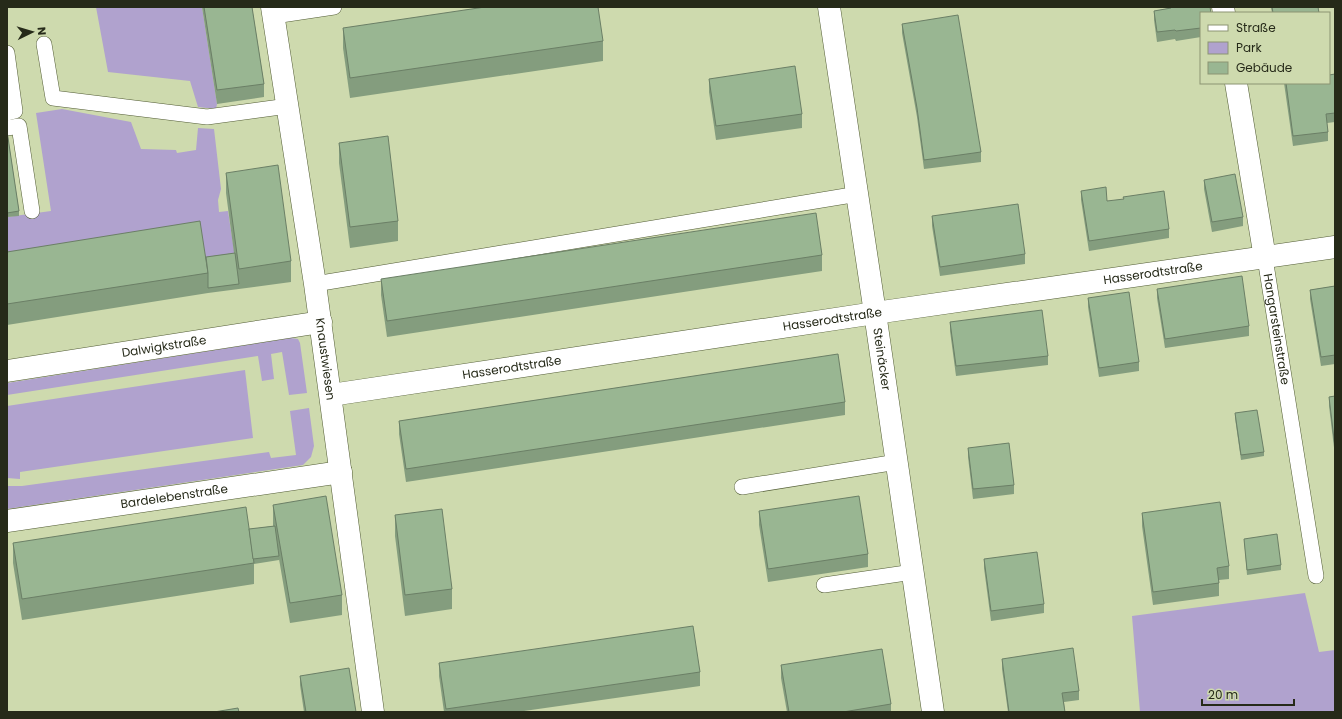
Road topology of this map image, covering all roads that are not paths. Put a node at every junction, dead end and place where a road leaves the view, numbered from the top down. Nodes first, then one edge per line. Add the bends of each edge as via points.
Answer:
1 (334, 7) edge
2 (830, 7) edge
3 (273, 11) edge
4 (44, 44) dead end
5 (7, 53) edge
6 (1236, 84) edge
7 (288, 106) junction
8 (7, 113) edge
9 (7, 128) edge
10 (858, 194) junction
11 (32, 211) dead end
12 (1335, 247) edge
13 (1265, 258) junction
14 (315, 284) junction
15 (875, 313) junction
16 (321, 322) junction
17 (7, 371) edge
18 (331, 395) junction
19 (897, 462) junction
20 (341, 472) junction
21 (742, 487) dead end
22 (7, 521) edge
23 (913, 572) junction
24 (1316, 576) dead end
25 (824, 585) dead end
26 (373, 712) edge
27 (932, 712) edge

1 - 3 lane
2 - 10 street, Steinäcker
3 - 7 street, Knaustwiesen
4 - 7 lane via 53,98 207,117
5 - 8 lane via 16,111
6 - 13 street, Hangarsteinstraße
7 - 14 street, Knaustwiesen
9 - 11 lane via 19,126
10 - 14 lane
10 - 15 street, Steinäcker
12 - 13 street, Hasserodtstraße
13 - 15 street, Hasserodtstraße
13 - 24 lane, Hangarsteinstraße
14 - 16 street, Knaustwiesen
15 - 18 street, Hasserodtstraße
15 - 19 street, Steinäcker
16 - 17 street, Dalwigkstraße
16 - 18 street, Knaustwiesen
18 - 20 street, Knaustwiesen
19 - 21 lane
19 - 23 street, Steinäcker
20 - 22 street, Bardelebenstraße
20 - 26 street, Knaustwiesen
23 - 25 lane
23 - 27 street, Steinäcker

